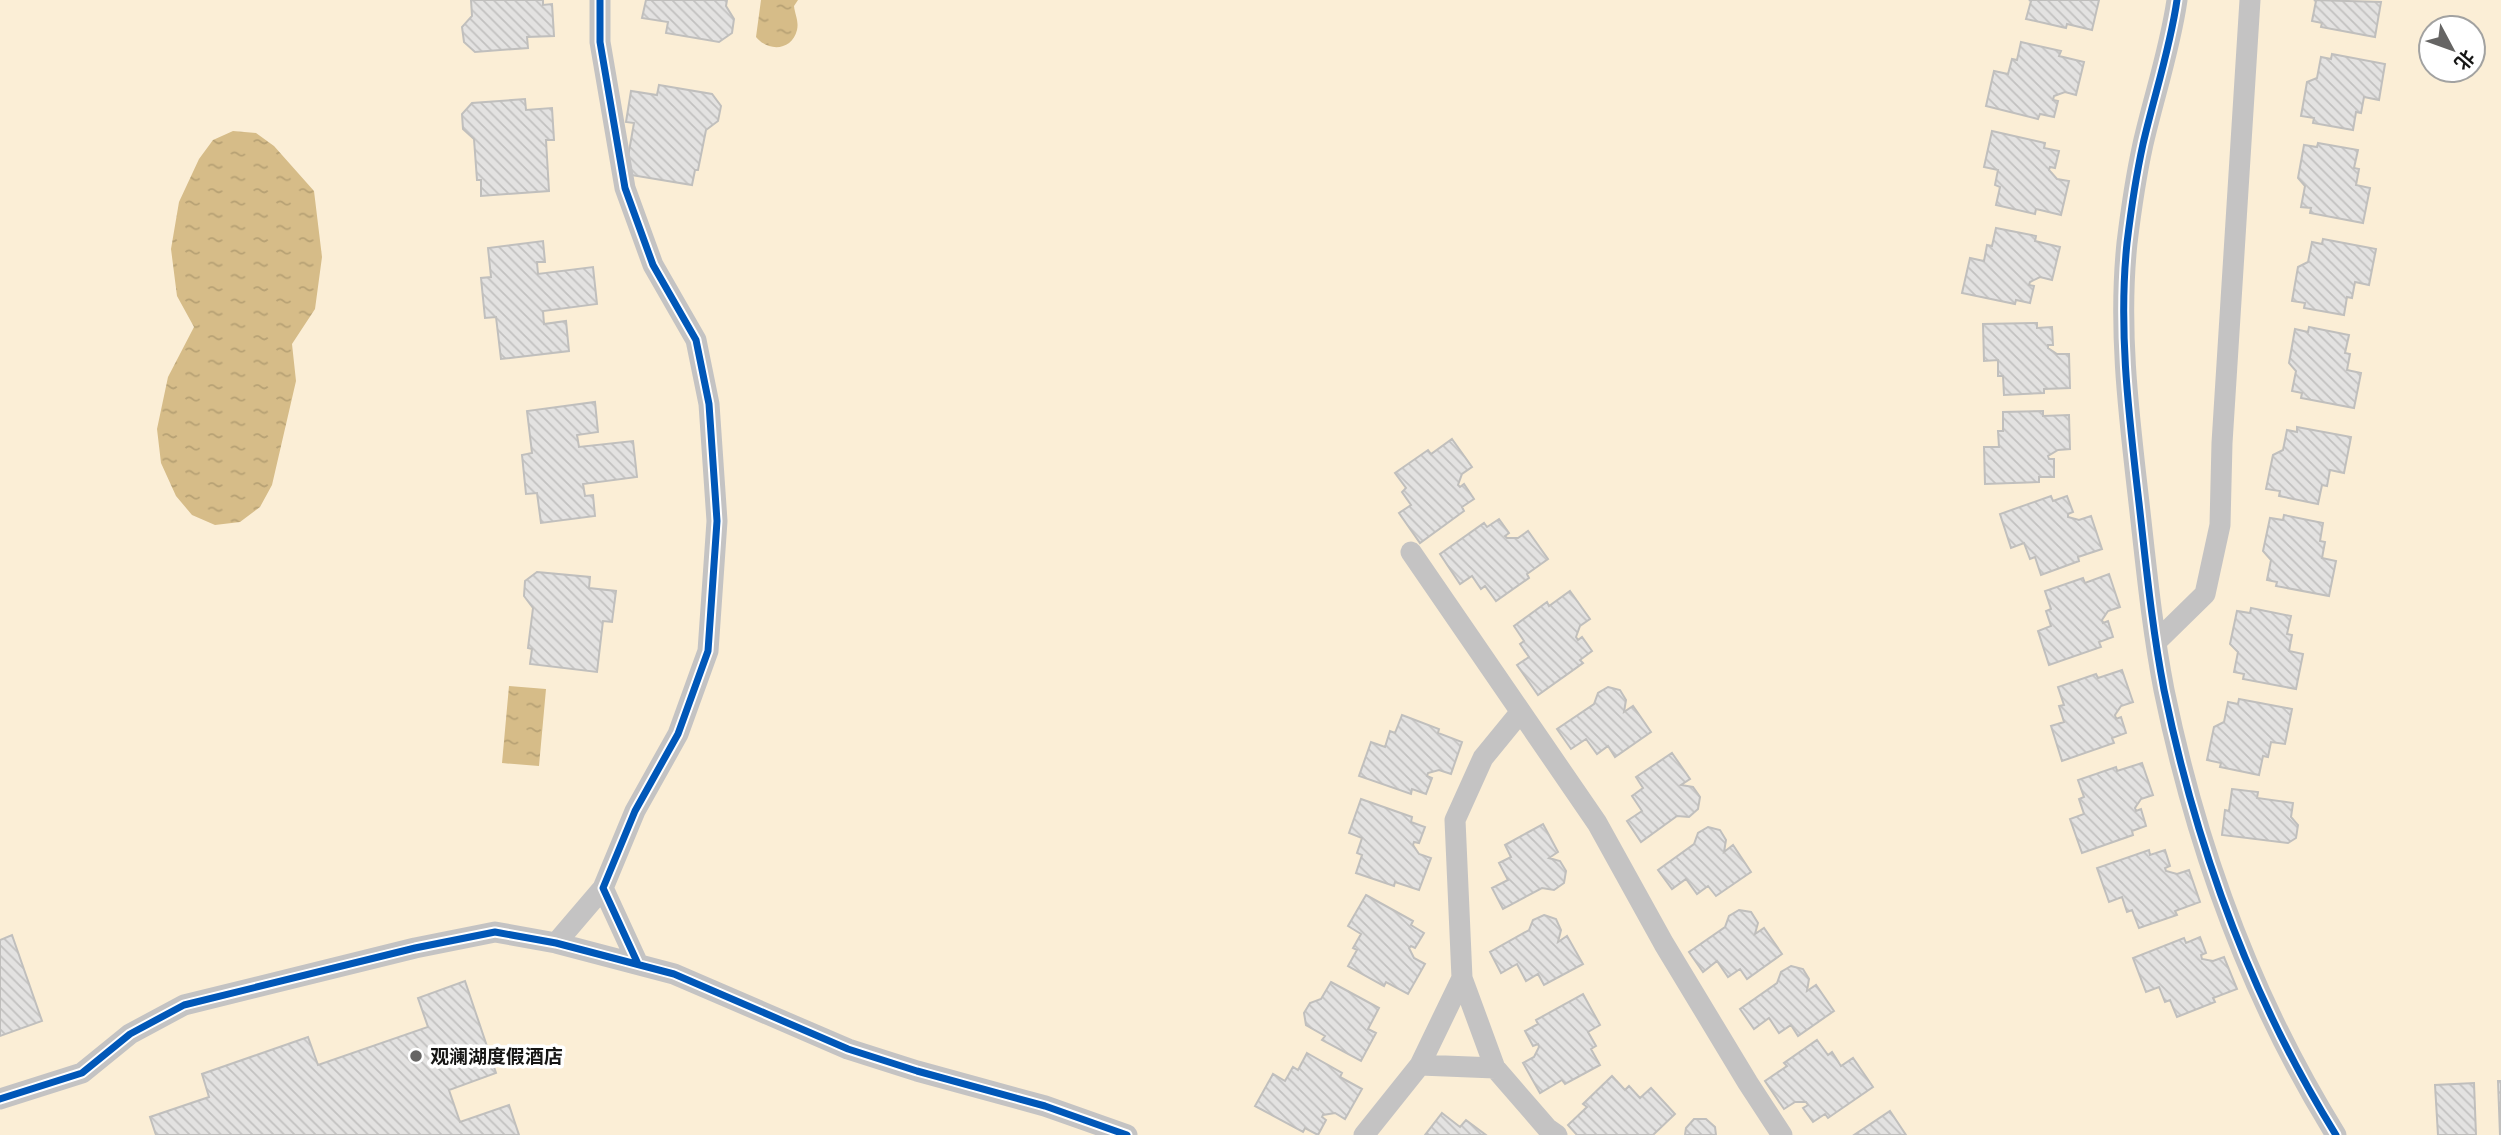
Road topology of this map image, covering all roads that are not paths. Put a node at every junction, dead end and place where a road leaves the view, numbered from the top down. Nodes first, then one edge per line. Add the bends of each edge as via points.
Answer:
1 (600, 0) edge
2 (2177, 0) edge
3 (2250, 0) edge
4 (1411, 552) dead end
5 (2156, 642) junction
6 (1520, 713) junction
7 (603, 888) junction
8 (556, 943) junction
9 (638, 964) junction
10 (1462, 978) junction
11 (1420, 1065) junction
12 (1495, 1068) junction
13 (0, 1099) edge
14 (1127, 1135) edge
15 (1364, 1135) edge
16 (1557, 1135) edge
17 (1782, 1135) edge
18 (2336, 1135) edge

1 - 7 street via 600,42 625,188 653,265 696,340 709,404 717,520 708,650 678,734 635,811
2 - 5 street via 2134,194 2124,293 2126,392
3 - 5 street via 2220,525 2204,594
4 - 6 street
5 - 18 street via 2178,753 2216,881 2266,1003
6 - 10 street via 1483,758 1455,820
6 - 17 street via 1597,823 1671,956
7 - 8 street
7 - 9 street
8 - 9 street
8 - 13 street via 495,932 184,1004 130,1034 82,1073
9 - 14 street via 674,974 848,1049 1045,1105
10 - 11 street
10 - 12 street
11 - 12 street
11 - 15 street
12 - 16 street

